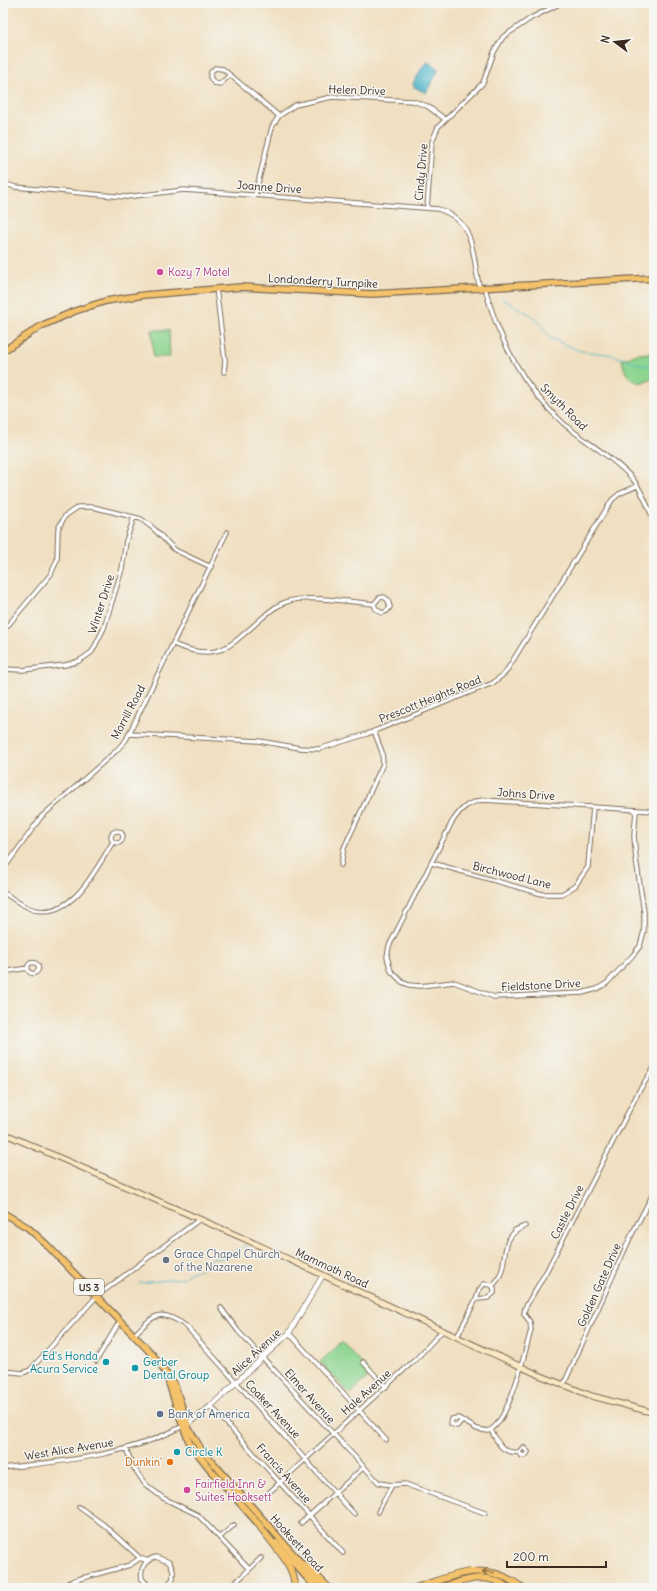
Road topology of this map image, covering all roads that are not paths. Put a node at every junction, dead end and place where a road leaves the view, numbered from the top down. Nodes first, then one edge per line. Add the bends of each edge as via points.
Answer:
1 (561, 3) edge
2 (230, 75) junction
3 (279, 116) junction
4 (445, 119) junction
5 (3, 183) edge
6 (254, 195) junction
7 (428, 208) junction
8 (654, 278) edge
9 (216, 288) junction
10 (482, 288) junction
11 (3, 351) edge
12 (224, 372) dead end
13 (637, 486) junction
14 (134, 517) junction
15 (654, 521) edge
16 (227, 532) dead end
17 (211, 567) junction
18 (374, 604) junction
19 (3, 631) edge
20 (173, 644) junction
21 (3, 669) edge
22 (374, 731) junction
23 (129, 734) junction
24 (593, 807) junction
25 (636, 811) junction
26 (654, 811) edge
27 (113, 842) dead end
28 (432, 863) junction
29 (341, 865) dead end
30 (3, 870) edge
31 (3, 892) edge
32 (28, 968) dead end
33 (3, 972) edge
34 (654, 1068) edge
35 (3, 1133) edge
36 (654, 1192) edge
37 (3, 1213) edge
38 (200, 1219) junction
39 (515, 1230) dead end
40 (323, 1275) junction
41 (492, 1286) junction
42 (97, 1296) junction
43 (476, 1299) junction
44 (221, 1308) dead end
45 (121, 1320) junction
46 (442, 1330) junction
47 (289, 1333) junction
48 (135, 1334) junction
49 (457, 1337) junction
50 (264, 1358) junction
51 (96, 1362) dead end
52 (363, 1362) dead end
53 (520, 1367) junction
54 (3, 1371) edge
55 (236, 1382) junction
56 (563, 1386) junction
57 (386, 1387) junction
58 (211, 1406) junction
59 (360, 1410) junction
60 (654, 1413) edge
61 (462, 1420) dead end
62 (185, 1425) junction
63 (491, 1430) junction
64 (333, 1435) junction
65 (386, 1440) dead end
66 (126, 1448) junction
67 (518, 1452) dead end
68 (307, 1459) junction
69 (3, 1468) edge
70 (363, 1468) junction
71 (280, 1482) junction
72 (392, 1485) junction
73 (336, 1491) junction
74 (264, 1497) dead end
75 (79, 1507) dead end
76 (378, 1512) dead end
77 (485, 1513) dead end
78 (354, 1514) dead end
79 (309, 1515) junction
80 (301, 1523) dead end
81 (234, 1525) dead end
82 (260, 1525) junction
83 (220, 1537) junction
84 (343, 1553) dead end
85 (140, 1558) junction
86 (261, 1558) dead end
87 (148, 1561) junction
88 (299, 1562) junction
89 (249, 1569) junction
90 (62, 1588) edge
91 (151, 1588) edge
92 (164, 1588) edge
93 (230, 1588) edge
94 (295, 1588) edge
95 (316, 1588) edge
96 (323, 1588) edge
97 (329, 1588) edge
98 (414, 1588) edge
99 (439, 1588) edge
100 (508, 1588) edge
101 (522, 1588) edge

1 - 4 street, Cindy Drive via 531,18 503,37 482,83
2 - 2 street via 218,68 213,70 210,77 214,83 220,84
2 - 3 street
3 - 4 street, Helen Drive via 295,105 332,97 413,101 427,106
3 - 6 street, Helen Drive via 269,134
4 - 7 street, Cindy Drive via 432,142
5 - 6 street, Joanne Drive via 15,188 126,197 184,190
6 - 7 street, Joanne Drive
7 - 10 street, Joanne Drive via 452,215 468,232
8 - 10 main road, Londonderry Turnpike
9 - 10 main road, Londonderry Turnpike via 241,287 364,295
9 - 11 main road, Londonderry Turnpike via 144,295 96,304 50,322
9 - 12 street via 225,361
10 - 13 street, Smyth Road via 501,334 531,388 562,422 623,469
13 - 15 street, Smyth Road
13 - 22 street, Prescott Heights Road via 612,500 500,679
14 - 17 street via 147,523 175,550
14 - 19 street via 93,507 78,507 65,516 58,529 55,567
14 - 21 street, Winter Drive via 125,546 121,573 104,628 92,652 79,661 65,665 23,670
16 - 17 street, Morrill Road
17 - 20 street, Morrill Road
18 - 18 street via 379,612 384,612 390,607 384,597 379,598
18 - 20 street via 296,599 274,608 224,649 202,653
20 - 23 street, Morrill Road
22 - 23 street, Prescott Heights Road via 338,744 312,749 259,741
22 - 29 street via 382,752 382,764 344,848
23 - 30 street, Morrill Road via 116,751 41,817
24 - 25 street, Johns Drive
24 - 28 street, Johns Drive via 475,801 459,812
24 - 28 street, Birchwood Lane via 588,867 575,886 562,894 542,894
25 - 26 street, Johns Drive
25 - 28 street, Fieldstone Drive via 634,836 645,924 643,939 615,975 604,985 590,992 494,997 454,982 412,986 402,982 391,971 387,953
27 - 31 street via 76,896 65,905 50,910 35,910
32 - 33 street
34 - 53 street, Castle Drive via 639,1091 526,1308 524,1314 531,1326
35 - 38 main road, Mammoth Road
36 - 56 street, Golden Gate Drive via 630,1238
37 - 42 main road, Hooksett Road / US 3 via 37,1236
38 - 40 main road, Mammoth Road
38 - 42 street
39 - 41 street via 506,1246 498,1281
40 - 46 main road, Mammoth Road
40 - 47 street, Alice Avenue
41 - 43 street via 484,1284
41 - 43 street via 492,1296
42 - 45 main road, Hooksett Road / US 3
42 - 54 street via 30,1370 23,1373
43 - 49 street
44 - 50 street, Elmer Avenue via 238,1331
45 - 48 main road, Hooksett Road / US 3
45 - 51 street
46 - 49 main road, Mammoth Road
46 - 57 street, Hale Avenue via 431,1345
47 - 50 street, Alice Avenue
47 - 59 street
48 - 55 street, Coaker Avenue via 153,1316 172,1317 186,1326
48 - 62 main road, Hooksett Road / US 3 via 166,1373
49 - 53 main road, Mammoth Road
50 - 55 street, Alice Avenue
50 - 64 street, Elmer Avenue
52 - 57 street
53 - 56 main road, Mammoth Road
53 - 63 street, Castle Drive via 509,1404
55 - 58 street, Alice Avenue
55 - 68 street, Coaker Avenue
56 - 60 main road, Mammoth Road
57 - 59 street, Hale Avenue
58 - 62 street, Alice Avenue
58 - 71 street, Francis Avenue
59 - 64 street, Hale Avenue
59 - 65 street
61 - 63 street via 482,1431
62 - 66 street, West Alice Avenue
62 - 82 main road, Hooksett Road / US 3 via 190,1444 198,1456
62 - 88 main road, Hooksett Road / US 3 via 201,1449
63 - 67 street via 502,1448 509,1452
64 - 68 street, Hale Avenue
64 - 70 street, Elmer Avenue
66 - 69 street, West Alice Avenue via 88,1457
66 - 83 street via 136,1472 151,1490 198,1515
68 - 71 street, Hale Avenue
68 - 73 street, Coaker Avenue
70 - 72 street, Elmer Avenue via 379,1484
70 - 73 street
71 - 74 street, Hale Avenue
71 - 79 street, Francis Avenue
72 - 76 street
72 - 77 street, Elmer Avenue via 405,1484 419,1488
73 - 78 street, Coaker Avenue
73 - 79 street
75 - 85 street via 104,1525
79 - 80 street
79 - 84 street, Francis Avenue
81 - 83 street
82 - 94 highway via 288,1565
82 - 95 main road, Hooksett Road / US 3
83 - 89 street
85 - 87 street
85 - 90 street via 130,1565 75,1580
86 - 89 street
87 - 91 street via 141,1574
87 - 92 street via 161,1558 172,1565 173,1579
88 - 96 main road, Hooksett Road / US 3
88 - 97 highway
89 - 93 street
101 -> 98 highway via 505,1576 492,1571 477,1571
99 - 100 highway via 481,1578 500,1581

